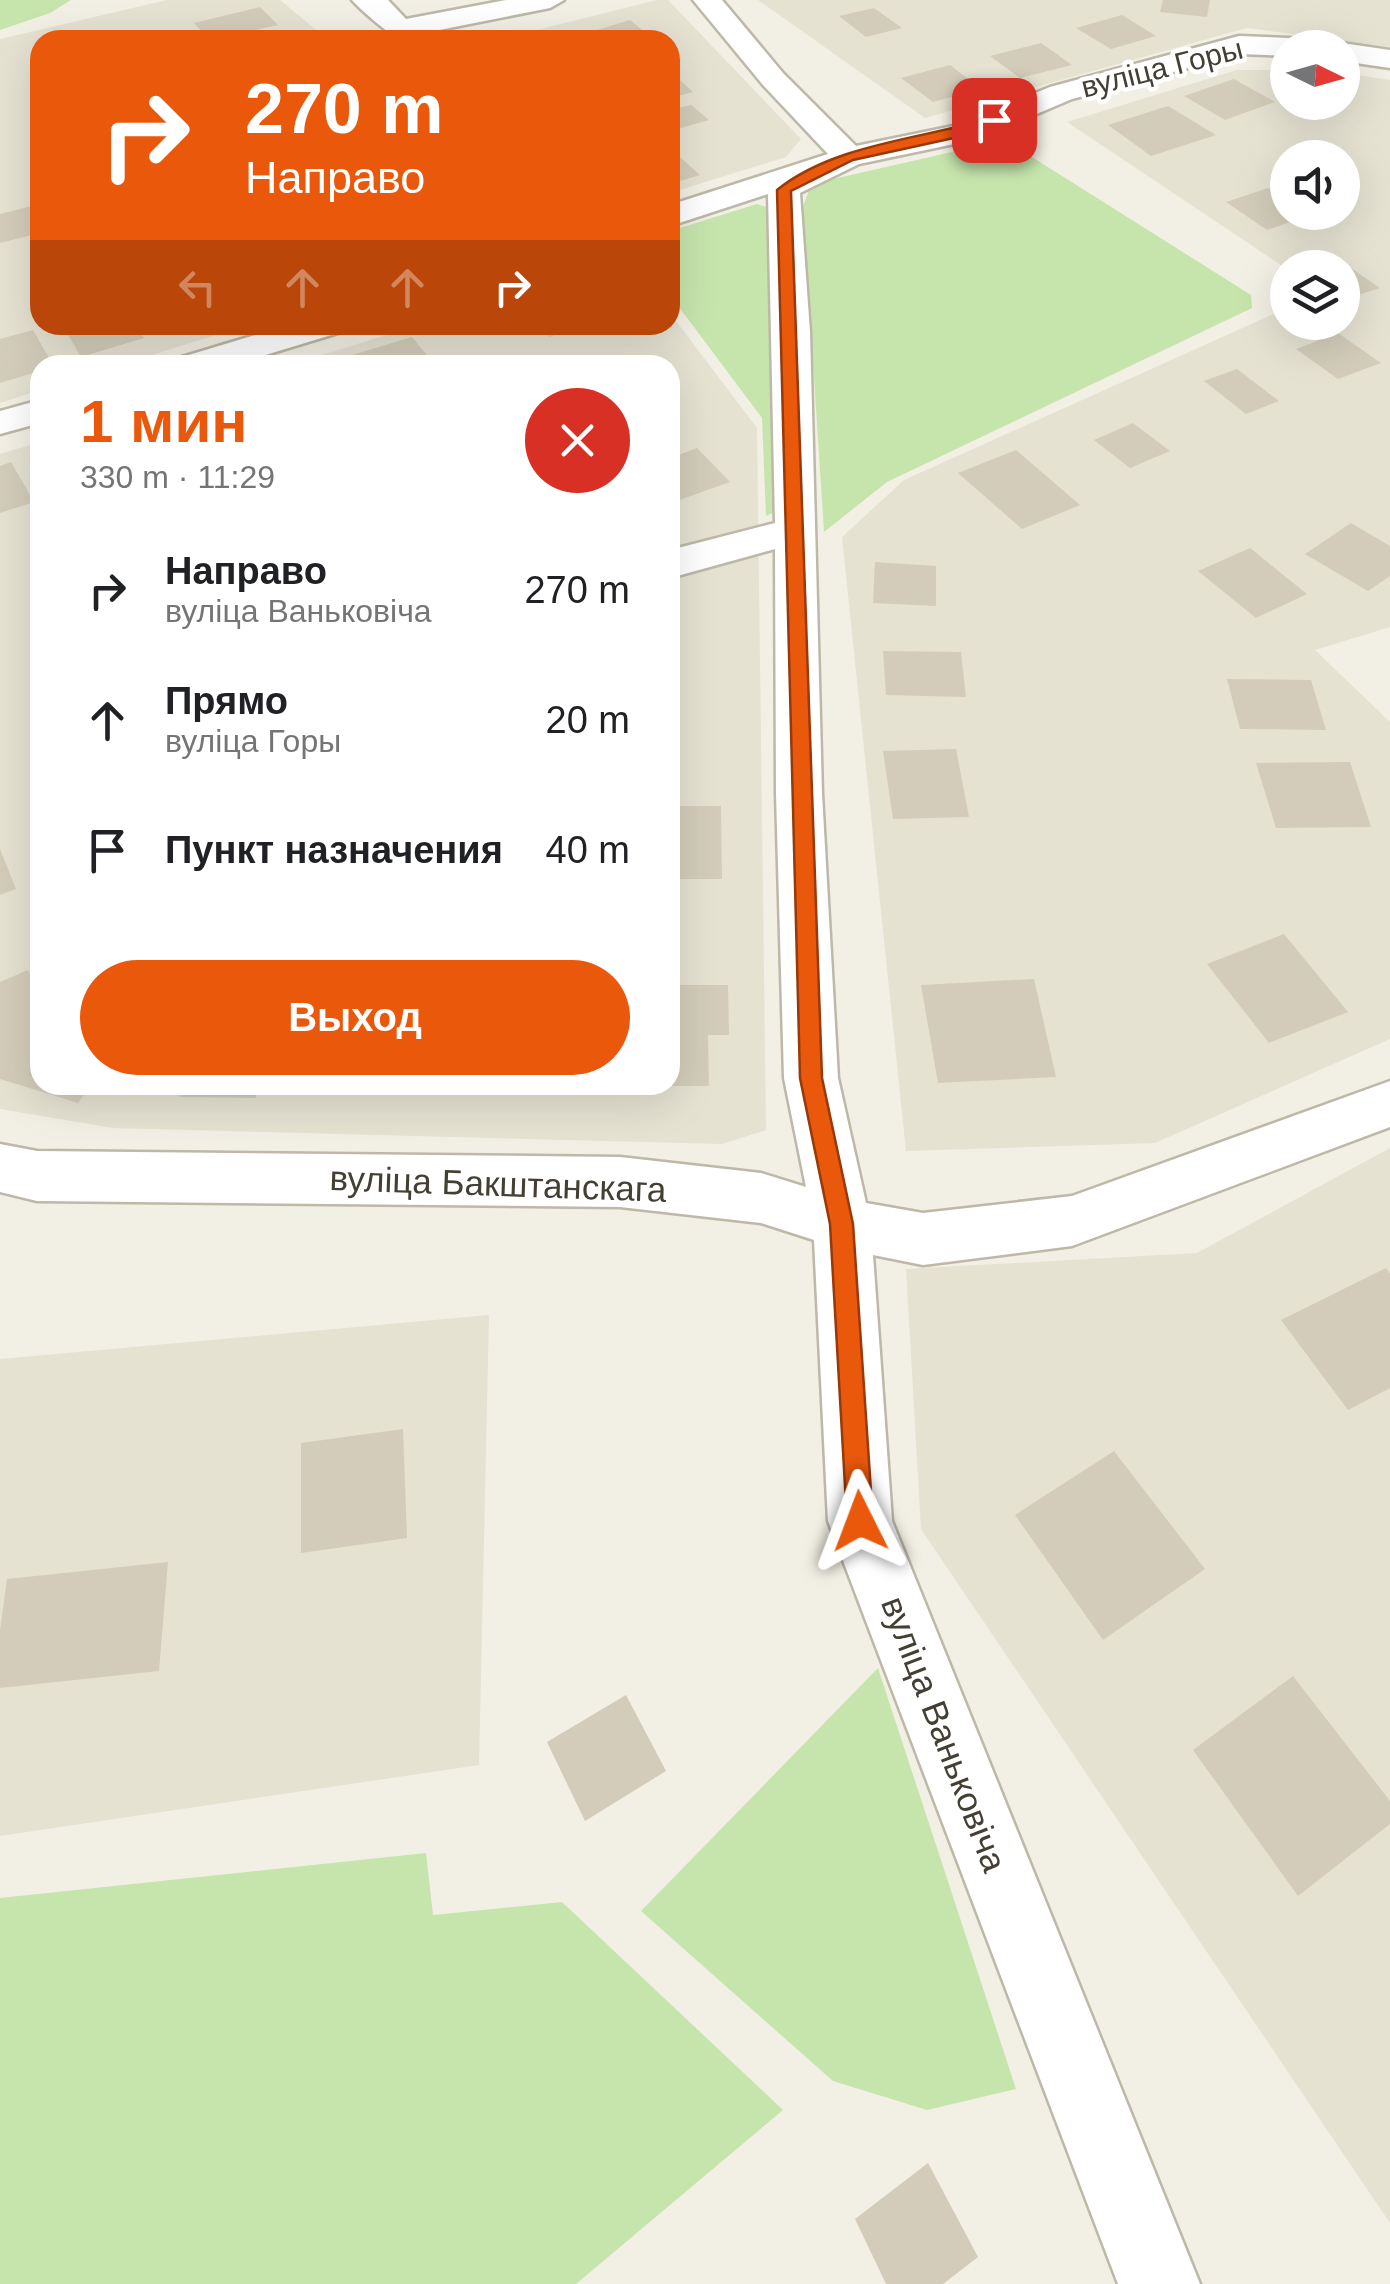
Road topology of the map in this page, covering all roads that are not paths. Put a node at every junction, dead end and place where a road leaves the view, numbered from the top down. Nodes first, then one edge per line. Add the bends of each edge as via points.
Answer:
1 (366, 0) edge
2 (550, 0) edge
3 (707, 0) edge
4 (1270, 46) edge
5 (1360, 55) edge
6 (1390, 59) edge
7 (849, 157) junction
8 (680, 213) edge
9 (292, 335) edge
10 (228, 355) edge
11 (30, 415) edge
12 (0, 423) edge
13 (792, 532) junction
14 (680, 561) edge
15 (1390, 1104) edge
16 (0, 1168) edge
17 (842, 1224) junction
18 (1158, 2284) edge

1 - 2 street via 398,29
3 - 7 street
4 - 7 street, вуліца Горы via 1239,45 1060,93 968,132
5 - 6 street
7 - 8 street, вуліца Горы
7 - 13 street, вуліца Ваньковіча via 784,190
9 - 10 street
11 - 12 street
13 - 14 street
13 - 17 street, вуліца Ваньковіча via 811,1078
15 - 17 street, вуліца Бакштанскага via 1072,1222 922,1239
16 - 17 street, вуліца Бакштанскага via 37,1176 620,1182 760,1198
17 - 18 street, вуліца Ваньковіча via 860,1521

